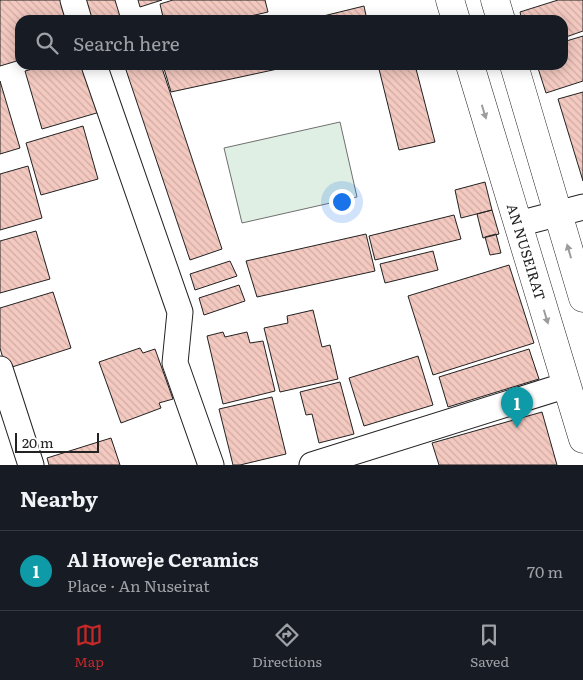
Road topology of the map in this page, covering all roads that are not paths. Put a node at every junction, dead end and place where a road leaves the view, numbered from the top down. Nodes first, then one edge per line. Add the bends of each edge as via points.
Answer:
1 (73, 0) edge
2 (450, 0) edge
3 (495, 0) edge
4 (78, 15) edge
5 (454, 15) edge
6 (500, 15) edge
7 (96, 70) edge
8 (472, 70) edge
9 (516, 70) edge
10 (571, 211) edge
11 (518, 224) junction
12 (583, 298) edge
13 (0, 370) edge
14 (567, 385) junction
15 (583, 439) edge
16 (31, 465) edge
17 (211, 465) edge
18 (312, 465) edge

1 - 4 street
2 - 5 main road
3 - 6 main road
7 - 17 street via 180,312 175,363
8 -> 11 main road, AN NUSEIRAT
9 - 10 main road
10 - 11 street
12 -> 10 main road
11 -> 14 main road, AN NUSEIRAT
13 - 16 street
14 - 15 main road, AN NUSEIRAT
14 - 18 street

